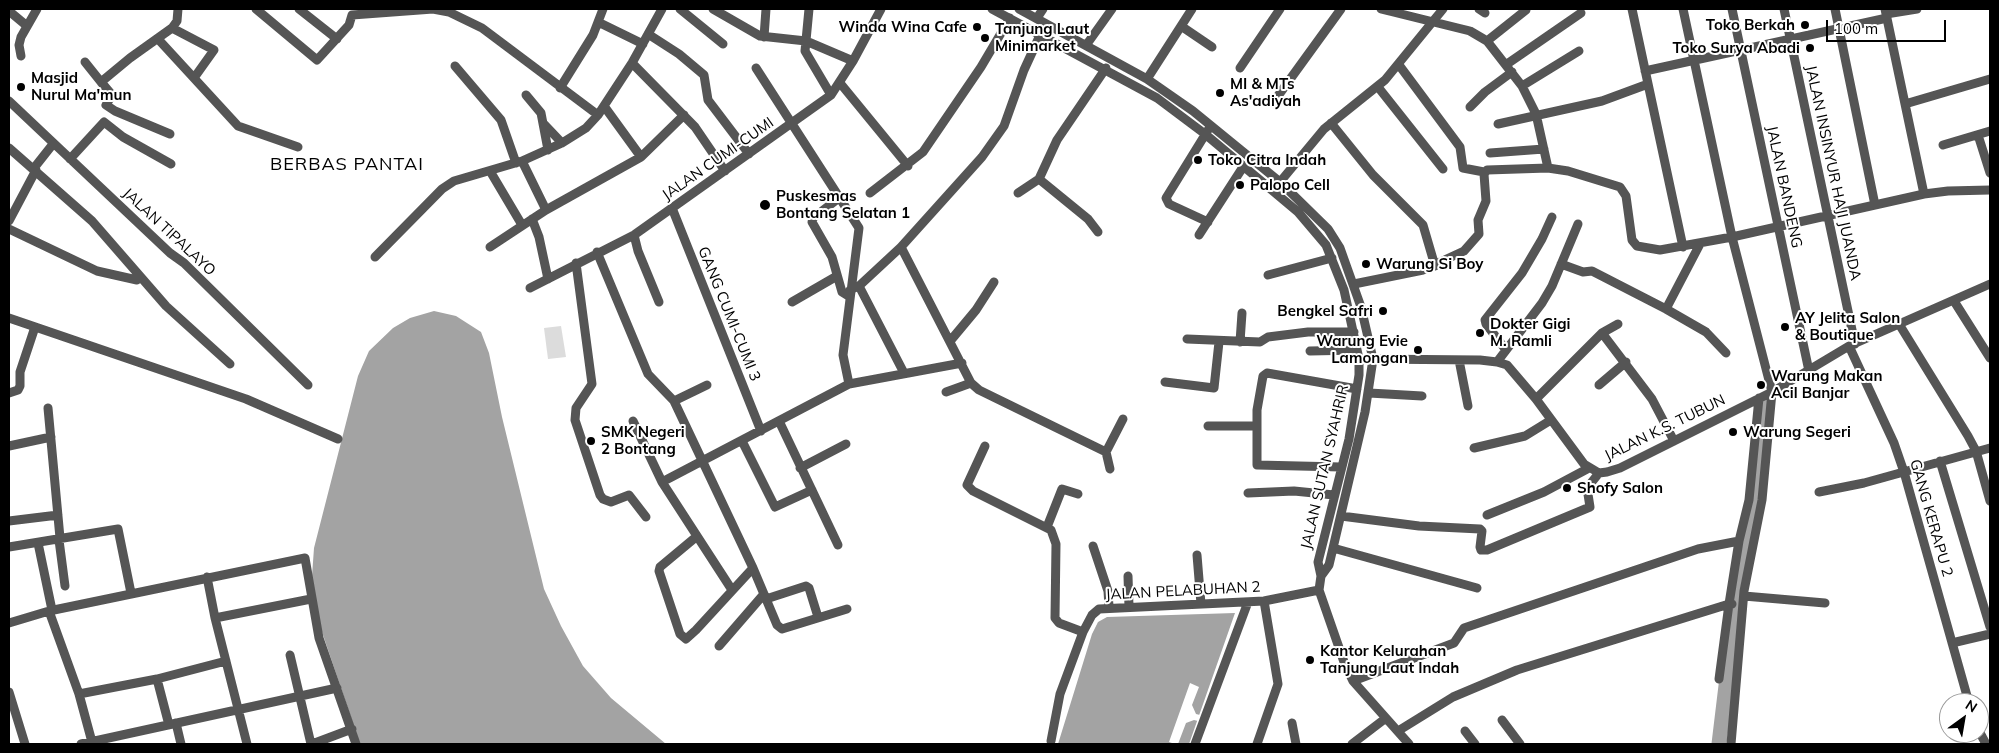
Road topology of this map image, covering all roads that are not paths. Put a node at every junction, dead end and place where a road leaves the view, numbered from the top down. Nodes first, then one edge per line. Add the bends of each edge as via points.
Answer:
1 (37, 9) edge
2 (178, 9) edge
3 (256, 9) edge
4 (299, 9) edge
5 (433, 9) edge
6 (603, 9) edge
7 (662, 9) edge
8 (680, 9) edge
9 (713, 9) edge
10 (766, 9) edge
11 (808, 9) edge
12 (880, 9) edge
13 (992, 9) edge
14 (1019, 9) edge
15 (1043, 9) edge
16 (1112, 9) edge
17 (1192, 9) edge
18 (1280, 9) edge
19 (1341, 9) edge
20 (1381, 9) edge
21 (1443, 9) edge
22 (1632, 9) edge
23 (1683, 9) edge
24 (1732, 9) edge
25 (1784, 9) edge
26 (1835, 9) edge
27 (1916, 9) edge
28 (1526, 10) dead end
29 (9, 11) edge
30 (450, 11) edge
31 (351, 12) edge
32 (1407, 12) edge
33 (1581, 14) dead end
34 (1886, 14) edge
35 (1010, 18) junction
36 (1037, 18) junction
37 (598, 22) junction
38 (1434, 22) junction
39 (27, 26) junction
40 (1181, 26) junction
41 (172, 28) junction
42 (1839, 28) junction
43 (1040, 33) junction
44 (648, 34) junction
45 (764, 37) junction
46 (158, 39) junction
47 (337, 39) junction
48 (1790, 39) junction
49 (806, 41) junction
50 (1487, 42) junction
51 (644, 44) junction
52 (723, 44) dead end
53 (1087, 44) junction
54 (1212, 47) dead end
55 (1741, 50) junction
56 (1579, 51) dead end
57 (21, 56) dead end
58 (1694, 60) junction
59 (85, 62) dead end
60 (853, 62) junction
61 (632, 63) junction
62 (1398, 65) junction
63 (454, 66) dead end
64 (756, 68) dead end
65 (1106, 68) junction
66 (1240, 68) dead end
67 (1510, 68) junction
68 (1645, 70) junction
69 (194, 78) junction
70 (1147, 78) junction
71 (1990, 79) edge
72 (102, 82) junction
73 (840, 83) junction
74 (1648, 84) junction
75 (1522, 86) junction
76 (1378, 87) junction
77 (560, 88) junction
78 (526, 95) dead end
79 (831, 95) junction
80 (1275, 100) dead end
81 (9, 101) edge
82 (1905, 104) junction
83 (604, 106) junction
84 (1470, 107) dead end
85 (115, 111) junction
86 (1536, 114) junction
87 (598, 115) junction
88 (684, 115) junction
89 (104, 122) junction
90 (543, 123) junction
91 (793, 123) junction
92 (1331, 124) junction
93 (1498, 124) dead end
94 (1212, 125) junction
95 (1990, 131) edge
96 (170, 134) dead end
97 (1205, 134) junction
98 (1978, 135) junction
99 (562, 143) junction
100 (53, 144) junction
101 (1943, 144) dead end
102 (298, 147) dead end
103 (1544, 149) junction
104 (548, 150) junction
105 (10, 151) edge
106 (1490, 153) dead end
107 (749, 154) junction
108 (641, 157) junction
109 (70, 159) junction
110 (519, 162) junction
111 (171, 164) dead end
112 (908, 166) junction
113 (1244, 166) junction
114 (1548, 168) junction
115 (35, 169) junction
116 (1442, 169) dead end
117 (490, 170) junction
118 (725, 171) junction
119 (1484, 172) junction
120 (1990, 173) edge
121 (1039, 179) junction
122 (1280, 182) junction
123 (1990, 190) edge
124 (1018, 192) dead end
125 (870, 193) dead end
126 (1924, 194) junction
127 (839, 198) junction
128 (1876, 205) junction
129 (672, 208) junction
130 (546, 210) junction
131 (1552, 217) dead end
132 (1828, 217) junction
133 (532, 218) junction
134 (9, 221) edge
135 (1208, 222) junction
136 (1578, 224) dead end
137 (522, 225) junction
138 (1778, 228) junction
139 (9, 229) edge
140 (1098, 232) dead end
141 (634, 235) junction
142 (1199, 235) dead end
143 (1732, 238) junction
144 (1700, 244) junction
145 (490, 247) dead end
146 (900, 247) junction
147 (1683, 247) junction
148 (597, 252) junction
149 (375, 256) dead end
150 (1332, 258) junction
151 (576, 263) junction
152 (1561, 264) junction
153 (1435, 266) junction
154 (1268, 275) dead end
155 (837, 276) junction
156 (548, 279) junction
157 (137, 280) dead end
158 (994, 282) dead end
159 (1354, 284) junction
160 (860, 286) junction
161 (1989, 286) edge
162 (530, 288) dead end
163 (850, 294) junction
164 (1954, 301) junction
165 (659, 302) dead end
166 (792, 302) dead end
167 (1666, 309) junction
168 (1242, 312) dead end
169 (9, 318) edge
170 (1618, 324) dead end
171 (1899, 324) junction
172 (34, 328) junction
173 (1354, 332) junction
174 (1602, 333) junction
175 (1187, 339) dead end
176 (951, 340) junction
177 (1219, 342) junction
178 (1240, 342) junction
179 (1852, 345) junction
180 (1310, 350) dead end
181 (1506, 350) junction
182 (1726, 353) dead end
183 (1358, 354) junction
184 (1373, 358) junction
185 (1990, 358) edge
186 (1459, 360) junction
187 (1497, 362) junction
188 (1626, 362) junction
189 (962, 363) junction
190 (230, 364) dead end
191 (1809, 371) junction
192 (904, 372) junction
193 (1165, 382) dead end
194 (971, 383) junction
195 (849, 384) junction
196 (308, 385) dead end
197 (707, 385) dead end
198 (1599, 385) dead end
199 (1358, 389) junction
200 (946, 392) dead end
201 (1772, 392) junction
202 (9, 393) edge
203 (1369, 393) junction
204 (1422, 396) dead end
205 (1759, 398) junction
206 (1536, 399) junction
207 (674, 401) junction
208 (1468, 406) dead end
209 (48, 408) dead end
210 (1123, 419) dead end
211 (1551, 420) junction
212 (633, 421) dead end
213 (779, 421) junction
214 (1208, 426) dead end
215 (1256, 426) junction
216 (761, 431) junction
217 (51, 437) junction
218 (338, 439) dead end
219 (742, 441) junction
220 (1674, 441) junction
221 (846, 444) dead end
222 (9, 446) edge
223 (985, 446) dead end
224 (1474, 448) dead end
225 (1990, 448) edge
226 (1106, 452) junction
227 (1976, 452) junction
228 (1940, 461) junction
229 (704, 462) junction
230 (800, 468) junction
231 (1341, 468) junction
232 (1589, 468) junction
233 (1110, 469) dead end
234 (1904, 472) junction
235 (1599, 473) junction
236 (662, 482) junction
237 (812, 490) junction
238 (1819, 492) dead end
239 (1248, 493) dead end
240 (1078, 494) dead end
241 (1334, 495) junction
242 (1990, 501) edge
243 (58, 515) junction
244 (1487, 515) dead end
245 (1341, 516) junction
246 (646, 517) dead end
247 (9, 521) edge
248 (1047, 526) junction
249 (696, 537) junction
250 (59, 539) junction
251 (1739, 540) junction
252 (38, 543) junction
253 (838, 544) dead end
254 (1093, 546) dead end
255 (9, 547) edge
256 (1333, 548) junction
257 (1197, 555) dead end
258 (753, 568) junction
259 (1128, 576) dead end
260 (1321, 576) junction
261 (207, 578) junction
262 (66, 586) dead end
263 (1477, 588) dead end
264 (732, 590) junction
265 (1319, 590) junction
266 (131, 594) junction
267 (765, 596) junction
268 (311, 599) junction
269 (1264, 601) junction
270 (1248, 602) junction
271 (1738, 603) junction
272 (1824, 603) dead end
273 (1201, 604) junction
274 (1109, 607) junction
275 (1130, 607) junction
276 (847, 609) dead end
277 (51, 611) junction
278 (818, 617) junction
279 (215, 618) junction
280 (9, 623) edge
281 (1990, 627) edge
282 (1083, 632) junction
283 (1990, 634) edge
284 (1952, 643) junction
285 (719, 646) dead end
286 (290, 655) dead end
287 (226, 661) junction
288 (1719, 678) dead end
289 (157, 679) junction
290 (1353, 681) junction
291 (337, 688) junction
292 (9, 692) edge
293 (1966, 693) edge
294 (79, 694) junction
295 (299, 696) junction
296 (238, 710) junction
297 (1386, 718) junction
298 (1502, 720) dead end
299 (1292, 723) dead end
300 (173, 724) junction
301 (352, 729) junction
302 (1398, 731) junction
303 (1465, 731) dead end
304 (110, 741) edge
305 (1051, 741) dead end
306 (92, 742) junction
307 (25, 744) edge
308 (80, 744) edge
309 (182, 744) edge
310 (246, 744) edge
311 (311, 744) edge
312 (356, 744) edge
313 (1195, 744) edge
314 (1256, 744) edge
315 (1296, 744) edge
316 (1352, 744) edge
317 (1409, 744) edge
318 (1475, 744) edge
319 (1520, 744) edge
320 (1731, 744) edge

1 - 39 street
2 - 41 street via 177,21
3 - 47 street via 314,59 319,59
4 - 47 street
5 - 30 street
5 - 31 street
6 - 37 street
7 - 44 street
8 - 52 street
9 - 45 street
10 - 45 street
11 - 49 street
12 - 60 street, JALAN CUMI-CUMI
13 - 35 street, JALAN SUTAN SYAHRIR
14 - 36 street, JALAN SUTAN SYAHRIR
15 - 36 street
16 - 53 street
17 - 40 street
18 - 66 street
19 - 80 street
20 - 32 street
21 - 38 street
22 - 68 street
23 - 58 street
24 - 55 street, JALAN BANDENG
25 - 48 street, JALAN INSINYUR HAJI JUANDA
26 - 42 street
27 - 34 street
28 - 50 street
29 - 39 street
30 - 77 street via 482,28
31 - 47 street via 349,25
32 - 38 street
33 - 67 street
34 - 42 street
34 - 82 street
35 - 43 street, JALAN SUTAN SYAHRIR
35 - 112 street via 923,152
36 - 53 street, JALAN SUTAN SYAHRIR
37 - 51 street
37 - 77 street
38 - 50 street via 1470,31
38 - 62 street
39 - 57 street via 20,41
40 - 54 street
40 - 70 street
41 - 46 street
41 - 69 street via 214,50
42 - 48 street
42 - 128 street
43 - 65 street, JALAN SUTAN SYAHRIR
43 - 146 street via 1004,126 982,157
44 - 51 street
44 - 107 street via 704,75 708,100
45 - 49 street
46 - 69 street
46 - 72 street
48 - 55 street
48 - 132 street, JALAN INSINYUR HAJI JUANDA
49 - 60 street
49 - 79 street via 806,54
50 - 67 street
51 - 61 street
53 - 70 street, JALAN SUTAN SYAHRIR
55 - 58 street
55 - 138 street, JALAN BANDENG
56 - 75 street
58 - 68 street
58 - 143 street
59 - 72 street
60 - 73 street, JALAN CUMI-CUMI
61 - 83 street
61 - 88 street
62 - 76 street
62 - 119 street via 1460,146 1463,168
63 - 110 street via 501,120
64 - 91 street
65 - 97 street, JALAN SUTAN SYAHRIR via 1158,98
65 - 121 street via 1057,140
67 - 75 street
67 - 84 street
68 - 74 street
69 - 102 street via 238,126
70 - 94 street, JALAN SUTAN SYAHRIR
71 - 82 street
72 - 85 street via 112,95 105,103
73 - 79 street, JALAN CUMI-CUMI
73 - 112 street
74 - 86 street via 1602,100
74 - 147 street
75 - 86 street
76 - 92 street
76 - 116 street
77 - 87 street
78 - 90 street via 541,113
79 - 91 street, JALAN CUMI-CUMI
81 - 100 street, JALAN TIPALAYO
82 - 126 street
83 - 87 street
83 - 108 street
85 - 89 street
85 - 96 street
86 - 93 street
86 - 103 street
87 - 99 street via 581,132
88 - 108 street
88 - 118 street
89 - 109 street
89 - 111 street via 123,137
90 - 99 street
90 - 104 street
91 - 107 street, JALAN CUMI-CUMI
91 - 127 street
92 - 122 street
92 - 153 street via 1372,175 1422,225
94 - 97 street
94 - 122 street, JALAN SUTAN SYAHRIR
95 - 98 street
97 - 113 street, JALAN SUTAN SYAHRIR
97 - 135 street via 1166,198 1169,204
98 - 101 street
98 - 120 street
99 - 104 street
100 - 109 street, JALAN TIPALAYO
100 - 115 street
103 - 106 street
103 - 114 street
104 - 110 street
105 - 115 street
107 - 118 street, JALAN CUMI-CUMI
108 - 130 street
109 - 196 street, JALAN TIPALAYO via 184,263
110 - 117 street
110 - 130 street
112 - 125 street
113 - 135 street
113 - 150 street, JALAN SUTAN SYAHRIR via 1298,212 1315,230
114 - 119 street
114 - 147 street via 1568,171 1623,190 1631,237 1637,246 1660,250
115 - 134 street
115 - 190 street via 92,221 166,306
117 - 137 street
117 - 149 street via 454,181 442,189
118 - 129 street, JALAN CUMI-CUMI
119 - 153 street via 1486,204 1478,220 1479,234 1467,248
121 - 124 street
121 - 140 street via 1082,213
122 - 159 street, JALAN SUTAN SYAHRIR via 1328,229 1340,248
123 - 126 street
126 - 128 street
127 - 155 street via 812,220 832,257
127 - 163 street via 859,228
128 - 132 street
129 - 141 street, JALAN CUMI-CUMI
129 - 216 street, GANG CUMI-CUMI 3
130 - 133 street
131 - 181 street via 1522,273 1485,320
132 - 138 street
132 - 179 street, JALAN INSINYUR HAJI JUANDA
133 - 137 street
133 - 156 street
135 - 142 street
136 - 152 street
137 - 145 street
138 - 143 street
138 - 191 street, JALAN BANDENG
139 - 157 street via 96,271
141 - 148 street, JALAN CUMI-CUMI
141 - 165 street
143 - 144 street
143 - 201 street
144 - 147 street
144 - 167 street
146 - 160 street
146 - 176 street
148 - 151 street, JALAN CUMI-CUMI
148 - 207 street via 648,374
150 - 154 street
150 - 173 street, JALAN SUTAN SYAHRIR
151 - 156 street, JALAN CUMI-CUMI
151 - 246 street via 592,384 576,408 575,420 600,495 611,502 629,495
152 - 167 street via 1583,272 1592,271
152 - 181 street via 1542,303
153 - 159 street
155 - 163 street via 842,292
155 - 166 street
156 - 162 street, JALAN CUMI-CUMI
158 - 176 street
159 - 184 street, JALAN SUTAN SYAHRIR
160 - 163 street
160 - 192 street
161 - 164 street, JALAN K.S. TUBUN
163 - 195 street via 843,355
164 - 171 street, JALAN K.S. TUBUN
164 - 185 street
167 - 182 street via 1706,332
168 - 178 street
169 - 172 street
170 - 174 street
171 - 179 street, JALAN K.S. TUBUN
171 - 227 street
172 - 202 street via 20,372 20,386
172 - 218 street via 246,398
173 - 178 street via 1308,332 1268,337 1260,342
173 - 183 street, JALAN SUTAN SYAHRIR
174 - 188 street
174 - 206 street
175 - 177 street
176 - 189 street
177 - 178 street
177 - 193 street via 1214,388
179 - 191 street, JALAN K.S. TUBUN
179 - 234 street, GANG KERAPU 2
180 - 183 street
181 - 187 street
183 - 184 street
183 - 199 street, JALAN SUTAN SYAHRIR
184 - 186 street
184 - 203 street, JALAN SUTAN SYAHRIR
186 - 187 street
186 - 208 street
187 - 206 street, JALAN K.S. TUBUN via 1515,373
188 - 198 street
188 - 220 street via 1652,399
189 - 192 street
189 - 194 street
191 - 201 street, JALAN K.S. TUBUN
192 - 195 street
194 - 200 street
194 - 226 street via 979,390
195 - 213 street
197 - 207 street
199 - 215 street via 1266,374
199 - 231 street, JALAN SUTAN SYAHRIR
201 - 205 street, JALAN K.S. TUBUN
201 - 271 street via 1762,500
203 - 204 street
203 - 245 street, JALAN SUTAN SYAHRIR
205 - 220 street, JALAN K.S. TUBUN
205 - 251 street via 1749,500
206 - 211 street, JALAN K.S. TUBUN
207 - 229 street
209 - 217 street
210 - 226 street
211 - 224 street via 1525,436
211 - 232 street, JALAN K.S. TUBUN
212 - 236 street
213 - 216 street
213 - 230 street
214 - 215 street
215 - 231 street via 1258,465
216 - 219 street
217 - 222 street
217 - 243 street
219 - 229 street
219 - 237 street via 775,507
220 - 235 street, JALAN K.S. TUBUN via 1620,468
221 - 230 street
223 - 248 street via 968,482 969,488
225 - 227 street
226 - 233 street
227 - 228 street
227 - 242 street
228 - 234 street
228 - 281 street
229 - 236 street
229 - 258 street
230 - 237 street
231 - 241 street, JALAN SUTAN SYAHRIR
232 - 235 street, JALAN K.S. TUBUN
232 - 244 street via 1544,492
234 - 238 street
234 - 284 street, GANG KERAPU 2
235 - 245 street via 1587,488 1590,507 1487,550 1480,547 1480,528 1419,526
236 - 249 street
237 - 253 street
239 - 241 street via 1294,491
240 - 248 street via 1062,489
241 - 260 street, JALAN SUTAN SYAHRIR via 1318,562
243 - 247 street
243 - 250 street
245 - 256 street, JALAN SUTAN SYAHRIR
248 - 282 street via 1054,534 1056,544 1055,618 1059,623
249 - 264 street
249 - 264 street via 659,571 682,637 688,638
250 - 252 street
250 - 262 street
250 - 266 street via 118,529
251 - 271 street
251 - 290 street via 1698,549 1464,628 1454,643
252 - 255 street
252 - 277 street
254 - 274 street via 1108,591
256 - 260 street, JALAN SUTAN SYAHRIR via 1329,565
256 - 263 street
257 - 273 street
258 - 264 street
258 - 267 street
259 - 275 street
260 - 265 street
261 - 266 street
261 - 268 street via 305,558
261 - 279 street
265 - 269 street, JALAN PELABUHAN 2
265 - 290 street
266 - 277 street
267 - 278 street via 806,586
267 - 278 street via 782,630
267 - 285 street
268 - 279 street
268 - 291 street via 319,638
269 - 270 street, JALAN PELABUHAN 2
269 - 314 street via 1278,684
270 - 273 street, JALAN PELABUHAN 2
270 - 313 street
271 - 272 street
271 - 288 street
271 - 302 street via 1517,670 1454,697
271 - 320 street
273 - 275 street, JALAN PELABUHAN 2
274 - 275 street, JALAN PELABUHAN 2
274 - 282 street, JALAN PELABUHAN 2 via 1095,612
276 - 278 street
277 - 280 street
277 - 294 street
279 - 287 street
282 - 305 street, JALAN PELABUHAN 2 via 1057,704
283 - 284 street
284 - 293 street, GANG KERAPU 2
286 - 295 street
287 - 289 street
287 - 296 street
289 - 294 street
289 - 300 street
290 - 297 street
291 - 295 street
291 - 301 street
292 - 307 street
294 - 306 street
295 - 296 street
295 - 311 street
296 - 300 street
296 - 310 street
297 - 302 street
297 - 316 street
298 - 319 street
299 - 315 street
300 - 304 street
300 - 309 street
301 - 311 street
301 - 312 street
302 - 317 street
303 - 318 street
304 - 306 street
306 - 308 street

